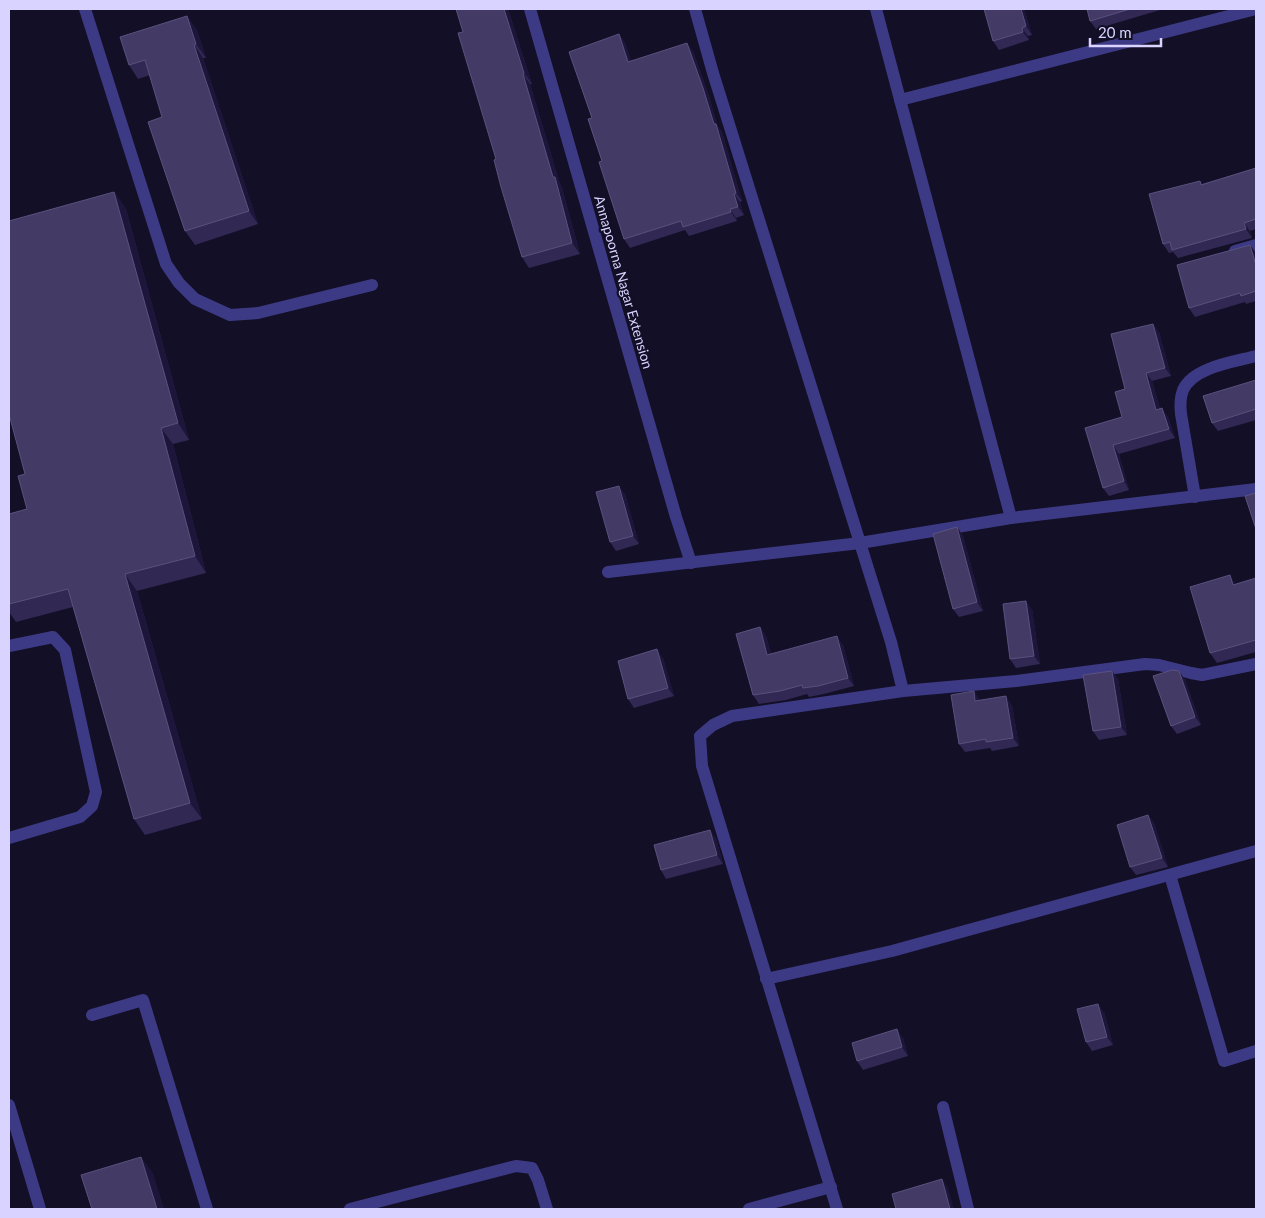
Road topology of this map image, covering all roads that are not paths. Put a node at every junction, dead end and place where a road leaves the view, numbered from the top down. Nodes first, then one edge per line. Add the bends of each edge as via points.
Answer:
1 (85, 9) edge
2 (530, 9) edge
3 (695, 9) edge
4 (876, 9) edge
5 (1256, 9) edge
6 (900, 100) junction
7 (1256, 245) edge
8 (1228, 253) edge
9 (372, 285) dead end
10 (1256, 356) edge
11 (1256, 490) edge
12 (1195, 497) junction
13 (1011, 518) junction
14 (860, 543) junction
15 (691, 563) junction
16 (608, 572) dead end
17 (9, 646) edge
18 (1256, 664) edge
19 (903, 691) junction
20 (9, 838) edge
21 (1256, 851) edge
22 (1170, 875) junction
23 (766, 979) junction
24 (92, 1015) dead end
25 (1256, 1051) edge
26 (9, 1105) edge
27 (943, 1107) dead end
28 (831, 1187) junction
29 (39, 1209) edge
30 (207, 1209) edge
31 (350, 1209) edge
32 (547, 1209) edge
33 (749, 1209) edge
34 (837, 1209) edge
35 (968, 1209) edge

1 - 9 street via 166,264 195,299 230,315 258,313
2 - 15 street, Annapoorna Nagar Extension
3 - 14 street
4 - 6 street
5 - 6 street
6 - 13 street
7 - 8 street
10 - 12 street via 1202,370 1184,389 1180,414
11 - 12 street
12 - 13 street
13 - 14 street
14 - 15 street
14 - 19 street
15 - 16 street
17 - 20 street via 53,637 66,650 96,792 92,806 80,817
18 - 19 street via 1202,675 1159,664 1145,664
19 - 23 street via 732,716 700,736 702,766
21 - 22 street
22 - 23 street via 892,950
22 - 25 street via 1224,1061
23 - 28 street
24 - 30 street via 143,1000
26 - 29 street
27 - 35 street
28 - 33 street
28 - 34 street
31 - 32 street via 516,1166 532,1168

